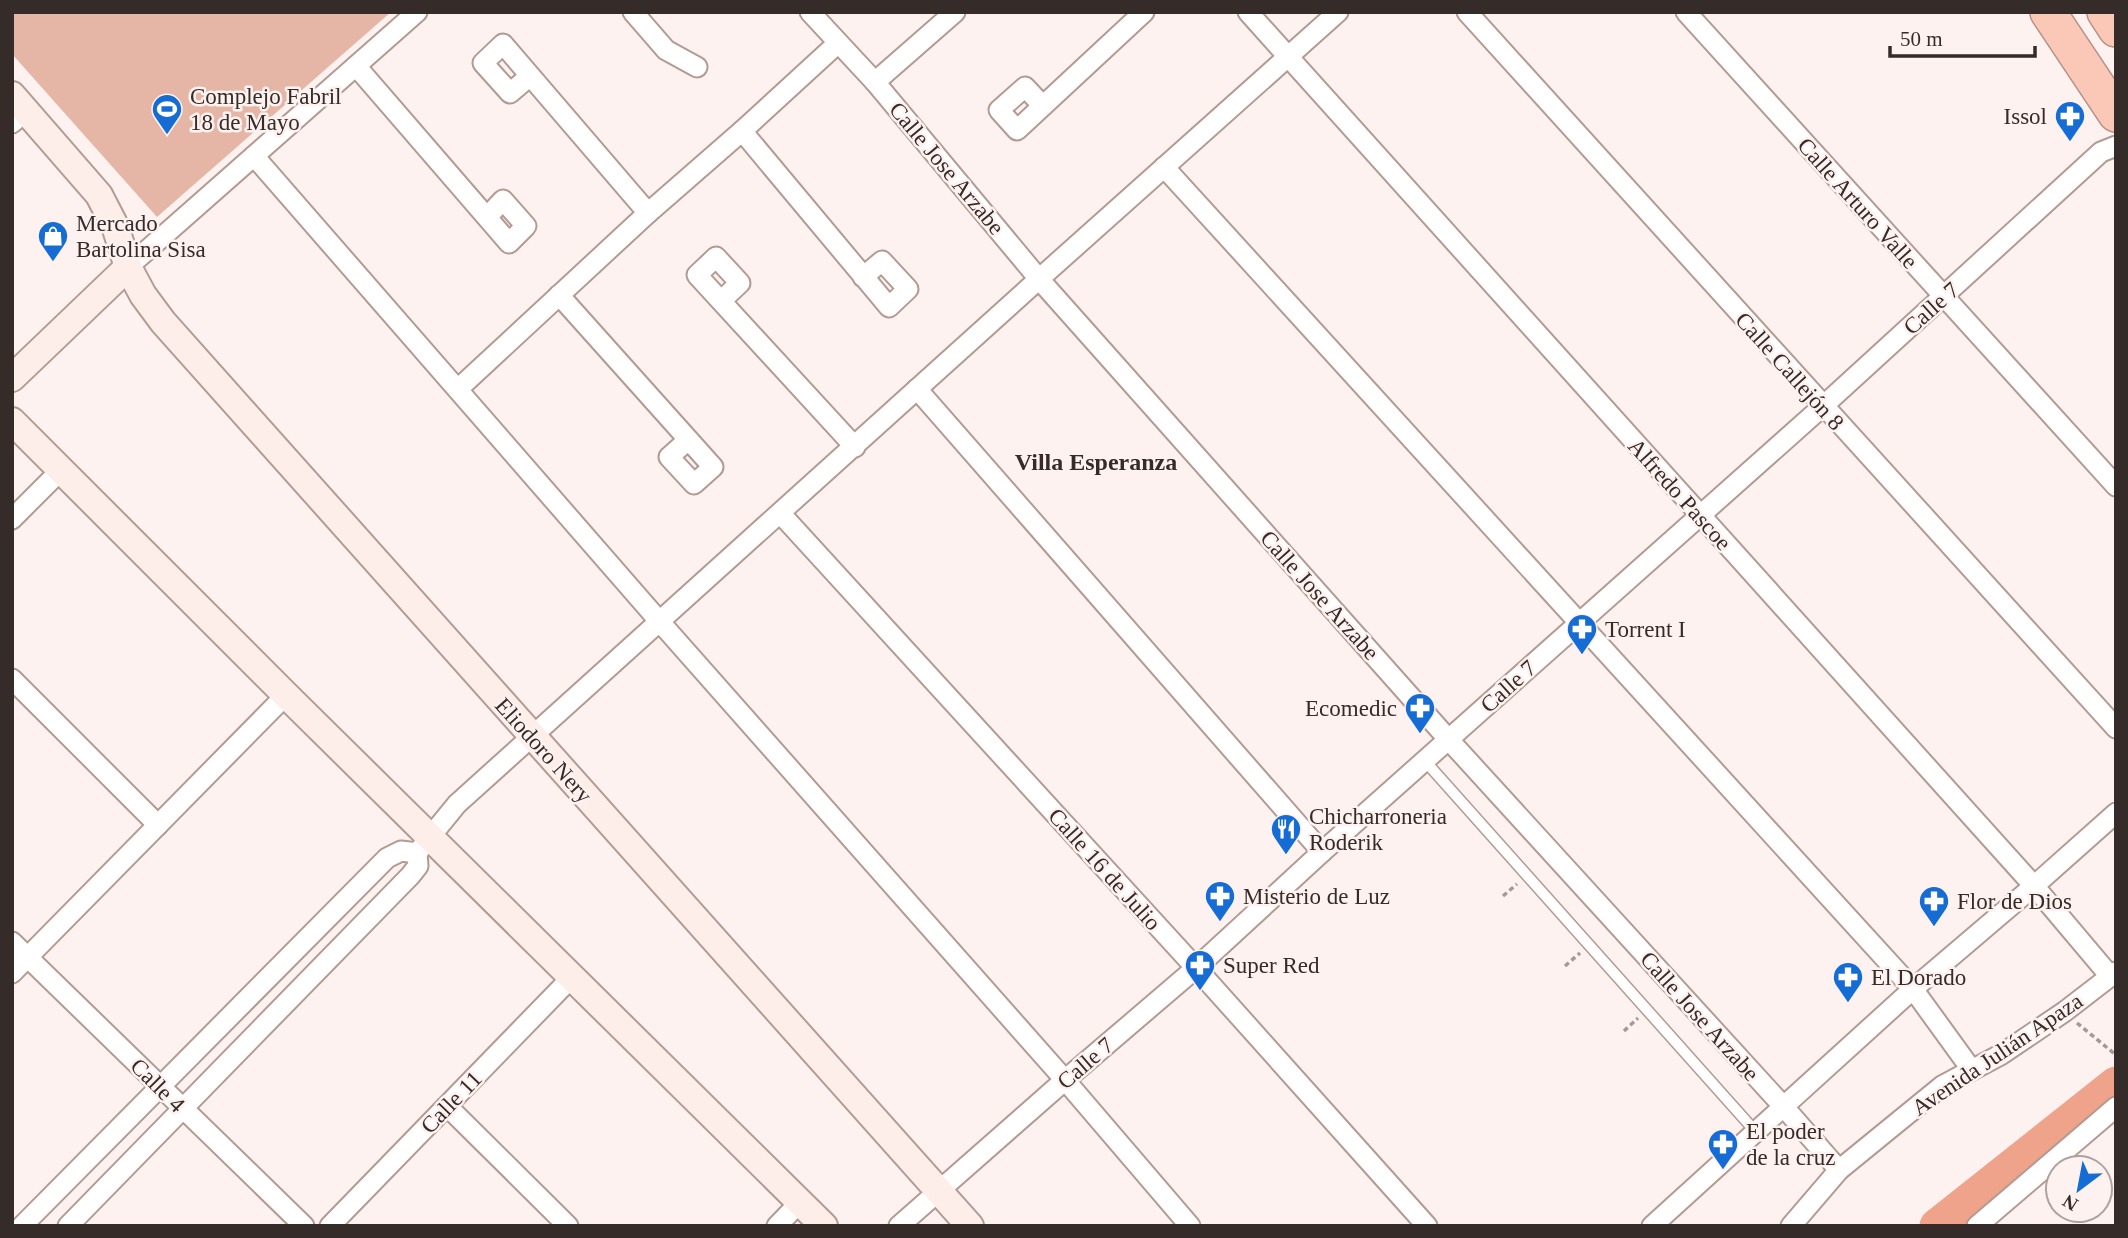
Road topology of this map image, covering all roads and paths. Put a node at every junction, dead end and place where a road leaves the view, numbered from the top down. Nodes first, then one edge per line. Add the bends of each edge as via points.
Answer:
1 (417, 12) edge
2 (634, 12) edge
3 (810, 12) edge
4 (955, 12) edge
5 (1144, 12) edge
6 (1248, 12) edge
7 (1338, 12) edge
8 (1467, 12) edge
9 (1686, 12) edge
10 (2048, 12) edge
11 (2105, 12) edge
12 (2116, 29) edge
13 (838, 43) junction
14 (1288, 56) junction
15 (356, 66) junction
16 (697, 67) dead end
17 (530, 76) dead end
18 (875, 82) junction
19 (1043, 107) dead end
20 (17, 110) edge
21 (2116, 114) edge
22 (742, 131) junction
23 (2116, 146) edge
24 (254, 156) junction
25 (1164, 167) junction
26 (648, 213) junction
27 (486, 217) dead end
28 (128, 267) junction
29 (863, 277) dead end
30 (1039, 279) junction
31 (559, 295) junction
32 (1943, 297) junction
33 (721, 301) dead end
34 (12, 378) edge
35 (458, 389) junction
36 (916, 389) junction
37 (1822, 407) junction
38 (12, 421) edge
39 (688, 440) dead end
40 (855, 447) junction
41 (61, 470) junction
42 (2116, 486) edge
43 (780, 514) junction
44 (1698, 515) junction
45 (12, 519) edge
46 (660, 622) junction
47 (1577, 623) junction
48 (12, 679) edge
49 (286, 695) junction
50 (2116, 728) edge
51 (532, 736) junction
52 (1448, 740) junction
53 (1425, 761) junction
54 (2116, 813) edge
55 (158, 825) junction
56 (423, 845) junction
57 (1322, 852) junction
58 (2034, 886) junction
59 (12, 942) edge
60 (28, 957) junction
61 (1196, 968) junction
62 (12, 973) edge
63 (2113, 974) edge
64 (572, 977) junction
65 (1913, 989) junction
66 (2064, 1012) junction
67 (2116, 1055) edge
68 (1971, 1069) junction
69 (1065, 1080) junction
70 (160, 1086) junction
71 (447, 1106) junction
72 (1783, 1106) junction
73 (2116, 1108) edge
74 (182, 1109) junction
75 (1755, 1131) junction
76 (1839, 1170) junction
77 (939, 1192) junction
78 (800, 1202) junction
79 (22, 1226) edge
80 (68, 1226) edge
81 (304, 1226) edge
82 (330, 1226) edge
83 (568, 1226) edge
84 (777, 1226) edge
85 (824, 1226) edge
86 (899, 1226) edge
87 (970, 1226) edge
88 (1190, 1226) edge
89 (1427, 1226) edge
90 (1652, 1226) edge
91 (1791, 1226) edge
92 (1977, 1226) edge

1 - 15 street
2 - 16 street via 666,50
3 - 13 street, Calle Jose Arzabe
4 - 18 street
5 - 19 street
6 - 14 street, Alfredo Pascoe
7 - 14 street
8 - 37 street, Calle Callejón 8
9 - 32 street, Calle Arturo Valle
10 - 21 highway
11 - 12 highway
13 - 18 street, Calle Jose Arzabe
13 - 22 street
14 - 25 street
14 - 44 street, Alfredo Pascoe
15 - 24 street
15 - 27 street
17 - 26 street
18 - 30 street, Calle Jose Arzabe
20 - 28 street, Eliodoro Nery via 99,195
22 - 26 street
22 - 29 street
23 - 32 street, Calle 7 via 2101,152
24 - 28 street
24 - 35 street
25 - 30 street
25 - 47 street
26 - 31 street
28 - 34 street
28 - 51 street, Eliodoro Nery via 163,322
30 - 36 street
30 - 52 street, Calle Jose Arzabe
31 - 35 street
31 - 39 street
32 - 37 street, Calle 7
32 - 42 street, Calle Arturo Valle
33 - 40 street
35 - 46 street
36 - 40 street
36 - 57 street
37 - 44 street, Calle 7
37 - 50 street, Calle Callejón 8
38 - 41 street
40 - 43 street
41 - 45 street
41 - 49 street
43 - 46 street
43 - 61 street, Calle 16 de Julio
44 - 47 street, Calle 7
44 - 58 street, Alfredo Pascoe
46 - 51 street
46 - 69 street
47 - 52 street, Calle 7
47 - 65 street
48 - 55 street
49 - 55 street
49 - 56 street
51 - 56 street via 457,804
51 - 77 street, Eliodoro Nery
52 - 53 street, Calle 7
52 - 72 street, Calle Jose Arzabe
53 - 57 street, Calle 7
53 - 75 lane
54 - 58 street
55 - 60 street
56 - 64 street
56 - 70 street via 387,858
56 - 74 street via 418,866 410,876
57 - 61 street, Calle 7
58 - 63 street, Alfredo Pascoe
58 - 65 street
59 - 60 street, Calle 4
60 - 62 street
60 - 70 street, Calle 4
61 - 69 street, Calle 7
61 - 89 street, Calle 16 de Julio
63 - 66 street, Avenida Julián Apaza
64 - 71 street, Calle 11
64 - 78 street
65 - 68 street
65 - 72 street
66 - 67 path
66 - 68 street, Avenida Julián Apaza
68 - 76 street, Avenida Julián Apaza via 1942,1086
69 - 77 street, Calle 7
69 - 88 street
70 - 74 street, Calle 4
70 - 79 street
71 - 82 street, Calle 11
71 - 83 street
72 - 75 street
72 - 76 street, Calle Jose Arzabe
73 - 92 street
74 - 80 street
74 - 81 street, Calle 4
75 - 90 street
76 - 91 street, Avenida Julián Apaza
77 - 86 street, Calle 7
77 - 87 street, Eliodoro Nery
78 - 84 street
78 - 85 street

